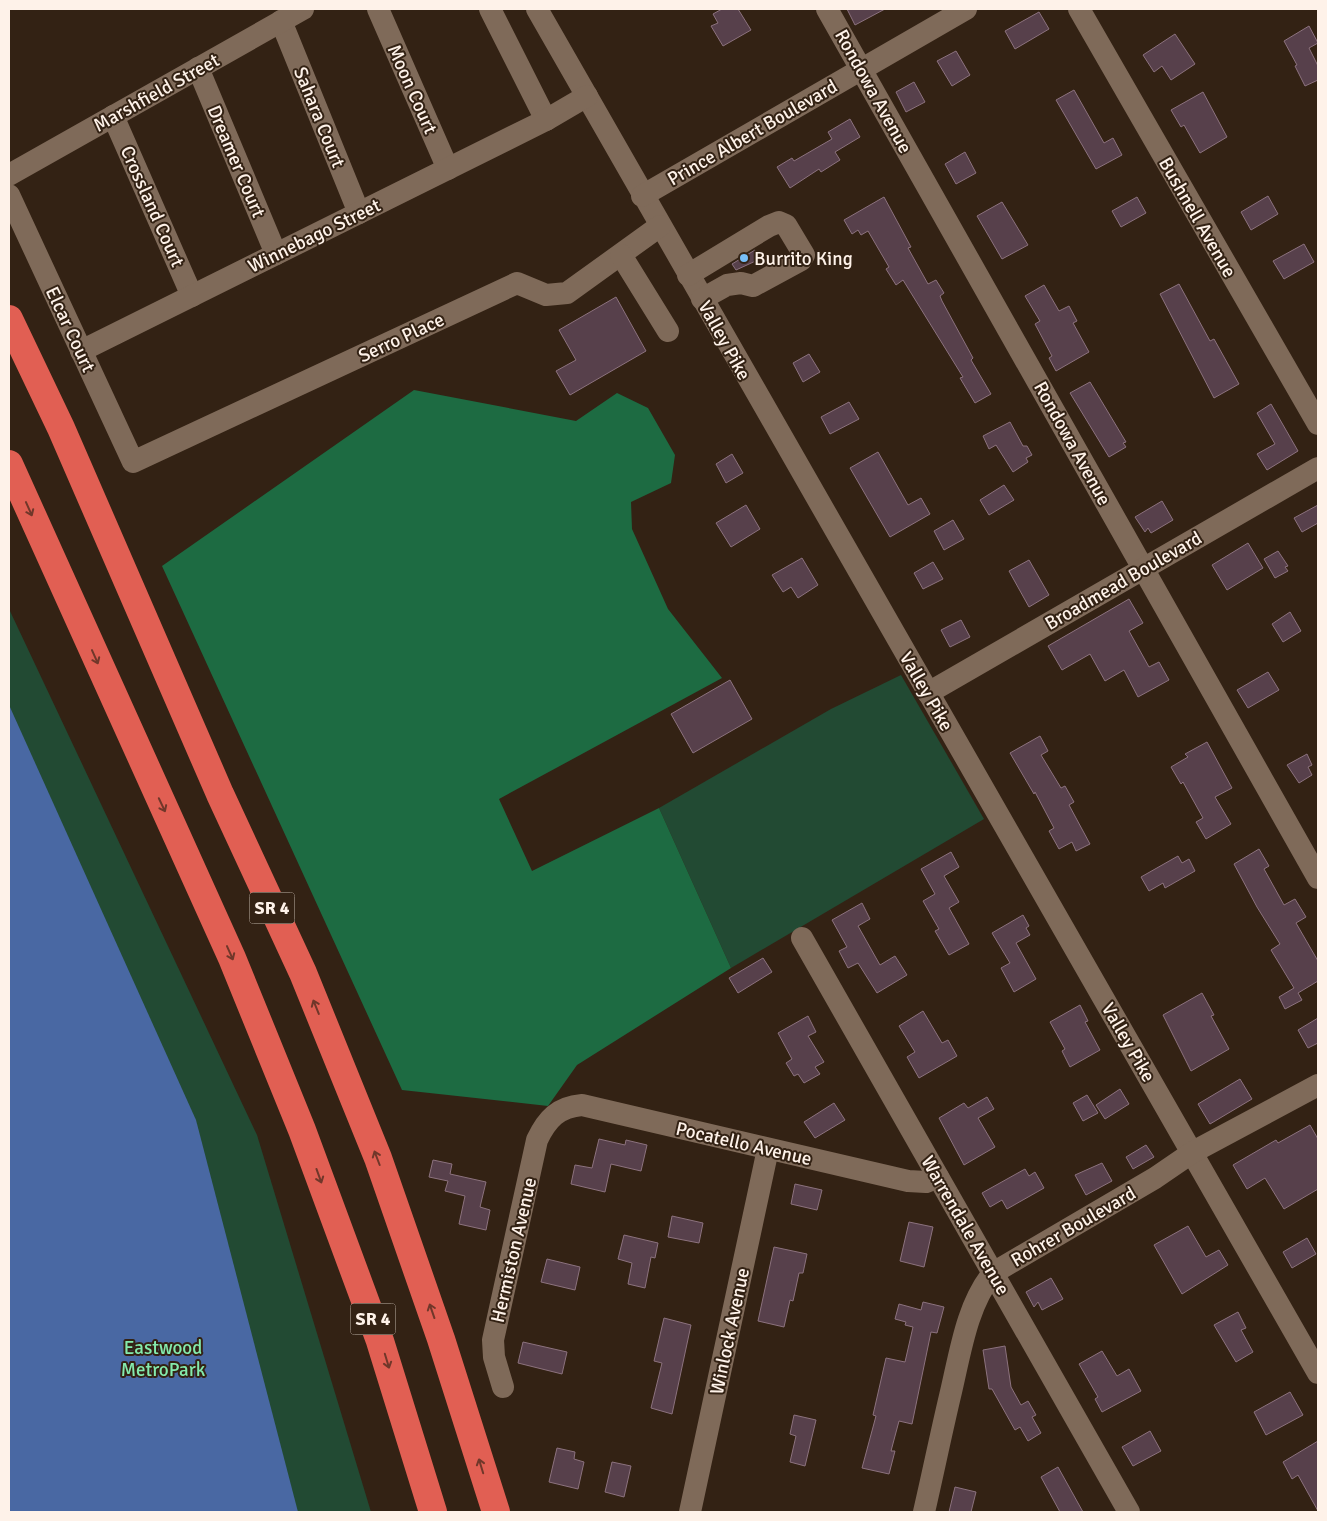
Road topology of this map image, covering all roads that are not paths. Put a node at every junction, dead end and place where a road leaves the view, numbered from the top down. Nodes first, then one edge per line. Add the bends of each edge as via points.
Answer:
1 (303, 9) edge
2 (378, 9) edge
3 (490, 9) edge
4 (537, 9) edge
5 (827, 9) edge
6 (966, 9) edge
7 (1079, 9) edge
8 (281, 21) junction
9 (198, 68) junction
10 (862, 69) junction
11 (587, 96) junction
12 (113, 116) junction
13 (546, 120) junction
14 (448, 168) junction
15 (9, 175) edge
16 (9, 195) edge
17 (642, 196) junction
18 (359, 212) junction
19 (660, 226) junction
20 (276, 254) junction
21 (621, 255) junction
22 (688, 275) junction
23 (192, 296) junction
24 (702, 299) junction
25 (9, 319) edge
26 (668, 331) dead end
27 (81, 351) junction
28 (1318, 424) edge
29 (133, 462) joint
30 (9, 464) edge
31 (1318, 468) edge
32 (1144, 569) junction
33 (928, 693) junction
34 (1318, 878) edge
35 (802, 938) dead end
36 (1318, 1085) edge
37 (552, 1116) joint
38 (768, 1149) junction
39 (1193, 1152) junction
40 (938, 1177) junction
41 (993, 1273) junction
42 (1316, 1363) edge
43 (503, 1387) dead end
44 (433, 1512) edge
45 (496, 1512) edge
46 (690, 1512) edge
47 (924, 1512) edge
48 (1129, 1512) edge

1 - 8 street, Marshfield Street
2 - 14 street, Moon Court
3 - 13 street
4 - 11 street, Valley Pike
5 - 10 street, Rondowa Avenue
6 - 10 street, Prince Albert Boulevard
7 - 28 street, Bushnell Avenue
8 - 9 street, Marshfield Street
8 - 18 street, Sahara Court
9 - 12 street, Marshfield Street
9 - 20 street, Dreamer Court
10 - 17 street, Prince Albert Boulevard
10 - 32 street, Rondowa Avenue
11 - 13 street, Winnebago Street
11 - 17 street, Valley Pike
12 - 15 street, Marshfield Street
12 - 23 street, Crossland Court
13 - 14 street, Winnebago Street
14 - 18 street, Winnebago Street
16 - 27 street, Elcar Court
17 - 19 street, Valley Pike
18 - 20 street, Winnebago Street
19 - 21 street, Serro Place
19 - 22 street, Valley Pike
20 - 23 street, Winnebago Street
21 - 26 street
21 - 29 street, Serro Place via 567,294 546,295 517,283
22 - 24 street, Valley Pike
22 - 24 street via 780,222 786,225 804,255 801,260 753,286 741,283 727,285
23 - 27 street, Winnebago Street
24 - 33 street, Valley Pike
45 -> 25 highway, SR 4 via 441,1339 378,1158 306,982 220,794 61,428
27 - 29 street, Elcar Court
30 -> 44 highway, SR 4 via 232,958 302,1130 380,1341
31 - 32 street, Broadmead Boulevard
32 - 33 street, Broadmead Boulevard
32 - 34 street, Rondowa Avenue
33 - 39 street, Valley Pike
35 - 40 street, Warrendale Avenue
36 - 39 street, Rohrer Boulevard
37 - 38 street, Pocatello Avenue via 561,1109 582,1105
37 - 43 street, Hermiston Avenue via 537,1140 493,1340 494,1358
38 - 40 street, Pocatello Avenue via 908,1181 926,1182
38 - 46 street, Winlock Avenue
39 - 41 street, Rohrer Boulevard via 1155,1178
39 - 42 street, Valley Pike
40 - 41 street, Warrendale Avenue
41 - 47 street, Rohrer Boulevard via 975,1301
41 - 48 street, Warrendale Avenue

